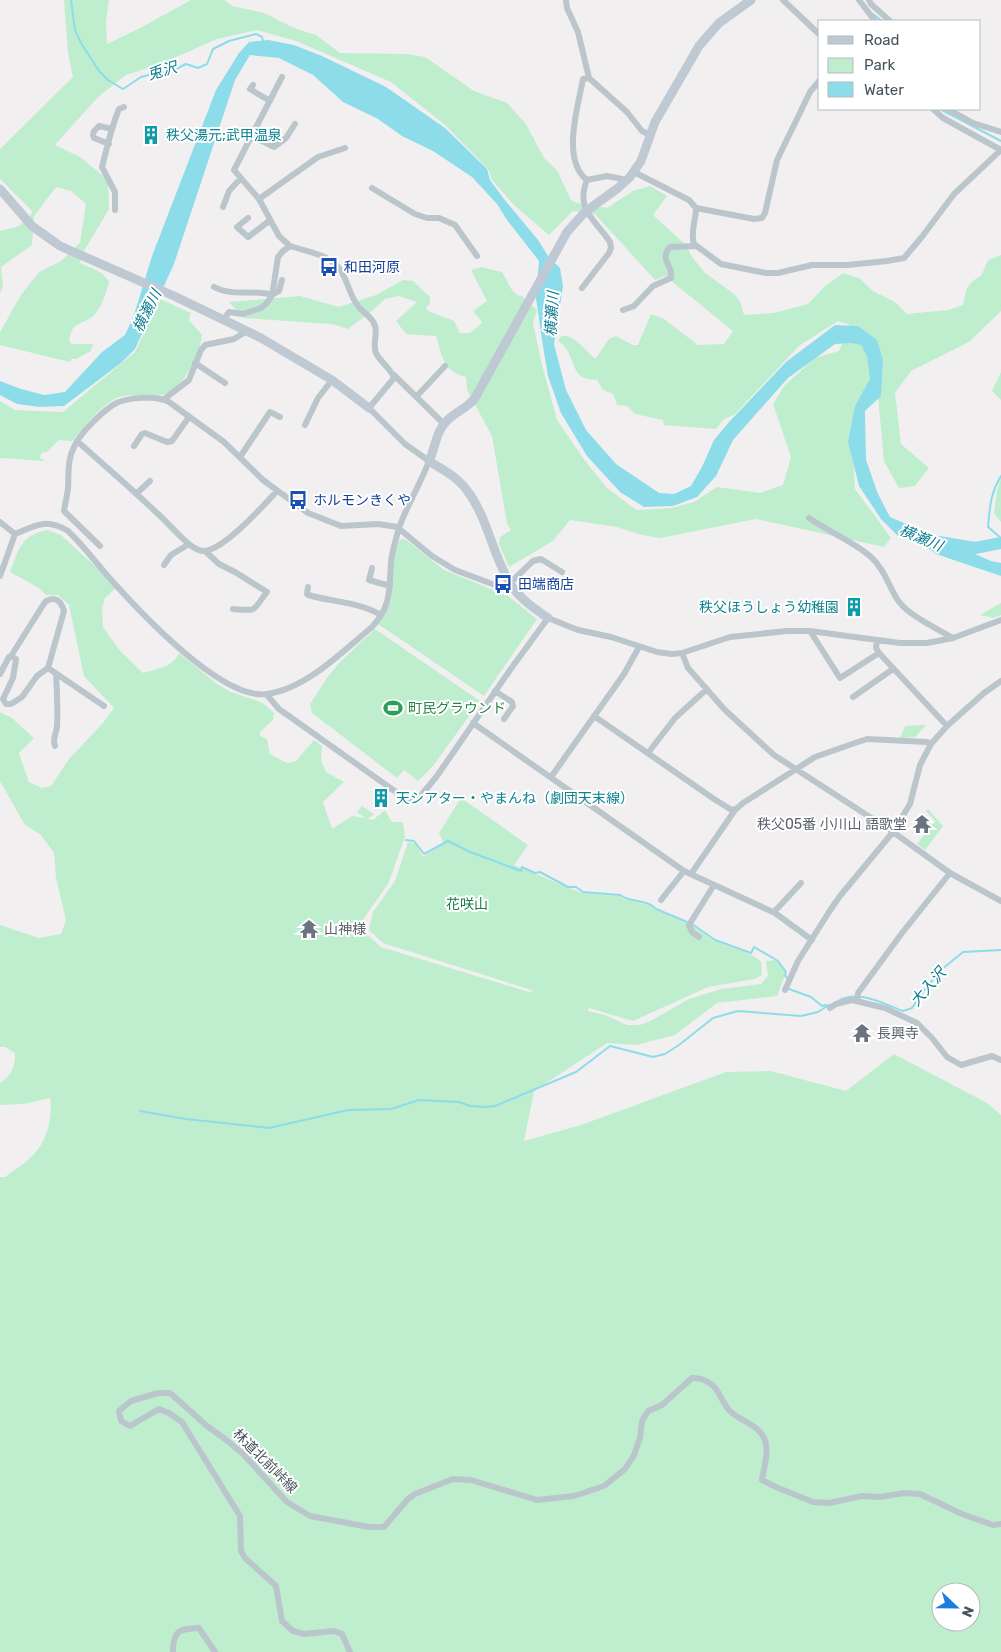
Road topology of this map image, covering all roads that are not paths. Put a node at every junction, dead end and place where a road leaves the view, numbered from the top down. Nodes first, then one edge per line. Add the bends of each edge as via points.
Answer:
1 (566, 0) edge
2 (751, 0) edge
3 (783, 0) edge
4 (859, 0) edge
5 (869, 0) edge
6 (881, 14) junction
7 (874, 20) edge
8 (876, 20) edge
9 (889, 20) edge
10 (818, 33) edge
11 (282, 77) dead end
12 (589, 78) junction
13 (818, 82) edge
14 (253, 85) dead end
15 (270, 101) junction
16 (124, 107) dead end
17 (934, 110) edge
18 (950, 110) edge
19 (295, 124) dead end
20 (112, 129) junction
21 (1001, 132) edge
22 (650, 135) junction
23 (252, 136) junction
24 (109, 144) junction
25 (345, 148) dead end
26 (1001, 150) edge
27 (634, 172) junction
28 (241, 178) junction
29 (587, 180) junction
30 (627, 180) junction
31 (372, 188) dead end
32 (0, 189) edge
33 (259, 199) junction
34 (222, 207) dead end
35 (696, 208) junction
36 (116, 210) dead end
37 (248, 218) dead end
38 (269, 221) junction
39 (290, 246) junction
40 (696, 246) junction
41 (477, 256) dead end
42 (282, 280) dead end
43 (214, 287) dead end
44 (582, 288) dead end
45 (272, 295) junction
46 (623, 310) dead end
47 (224, 319) junction
48 (248, 331) junction
49 (195, 363) junction
50 (445, 366) dead end
51 (394, 375) junction
52 (332, 380) junction
53 (225, 383) dead end
54 (418, 396) junction
55 (164, 399) junction
56 (369, 408) junction
57 (189, 417) junction
58 (280, 417) dead end
59 (444, 424) junction
60 (305, 425) dead end
61 (77, 441) junction
62 (134, 446) dead end
63 (240, 457) junction
64 (429, 461) junction
65 (150, 481) dead end
66 (277, 491) junction
67 (136, 494) junction
68 (809, 518) dead end
69 (0, 522) edge
70 (399, 529) junction
71 (15, 534) junction
72 (189, 544) junction
73 (100, 546) dead end
74 (205, 551) junction
75 (164, 565) dead end
76 (372, 568) dead end
77 (562, 572) dead end
78 (0, 576) edge
79 (511, 585) junction
80 (390, 586) junction
81 (308, 587) dead end
82 (233, 608) dead end
83 (381, 615) junction
84 (548, 618) junction
85 (1001, 620) edge
86 (810, 631) junction
87 (953, 638) junction
88 (877, 640) junction
89 (639, 647) junction
90 (682, 653) junction
91 (879, 653) junction
92 (11, 656) junction
93 (48, 668) junction
94 (893, 669) junction
95 (0, 674) edge
96 (56, 674) junction
97 (1001, 681) edge
98 (707, 690) junction
99 (495, 691) junction
100 (267, 694) junction
101 (853, 697) dead end
102 (104, 706) dead end
103 (594, 716) junction
104 (504, 719) dead end
105 (473, 723) junction
106 (947, 726) junction
107 (931, 744) junction
108 (55, 746) dead end
109 (648, 753) junction
110 (796, 768) junction
111 (551, 777) junction
112 (735, 810) junction
113 (893, 832) junction
114 (684, 871) junction
115 (950, 873) junction
116 (691, 874) junction
117 (801, 883) dead end
118 (714, 885) junction
119 (661, 900) dead end
120 (1001, 901) edge
121 (774, 912) junction
122 (698, 937) dead end
123 (812, 940) junction
124 (786, 990) dead end
125 (857, 998) junction
126 (830, 1008) dead end
127 (1001, 1060) edge
128 (1001, 1524) edge
129 (173, 1652) edge
130 (215, 1652) edge
131 (350, 1652) edge

1 - 12 street
2 - 22 street via 706,36
3 - 10 street
4 - 7 street
5 - 6 street
6 - 8 street
6 - 9 street
11 - 15 street
12 - 22 street via 627,112 642,131
12 - 29 street via 583,79 573,149 577,168
13 - 35 street via 810,92 777,160 762,218
14 - 15 street via 250,89
15 - 23 street
16 - 20 street via 119,109
17 - 26 street
18 - 21 street via 973,123
19 - 23 street via 286,138 274,147
20 - 24 street
20 - 24 street via 99,126 93,135
22 - 27 street
23 - 28 street via 234,170
24 - 36 street via 102,167 115,192
25 - 33 street via 318,157
26 - 40 street via 954,194 904,258 848,266 812,265 766,273 721,264
27 - 30 street
27 - 35 street via 689,200
28 - 33 street
28 - 34 street via 229,191
29 - 30 street via 607,176
29 - 44 street via 583,204 611,248
30 - 59 street via 591,207 567,232 479,393 471,404
31 - 41 street via 415,214 439,218 455,225
32 - 47 street via 32,226 67,250
33 - 38 street
35 - 40 street via 692,234
37 - 38 street via 237,227 248,237
38 - 39 street via 278,236
39 - 45 street via 278,257
39 - 51 street via 324,256 342,272 359,308 375,325 377,354
40 - 46 street via 670,247 665,258 672,271 671,278 653,286 637,304
42 - 45 street via 279,291
43 - 45 street via 227,292
45 - 47 street via 261,308 243,314 229,312
47 - 48 street
48 - 49 street via 234,339 205,345
48 - 52 street
49 - 53 street
49 - 55 street via 188,380
50 - 54 street
51 - 54 street
51 - 56 street via 393,382
52 - 56 street
52 - 60 street via 318,398
54 - 59 street
55 - 57 street
55 - 61 street via 140,398 114,404
56 - 64 street
57 - 62 street via 172,441 142,434
57 - 63 street
58 - 63 street via 270,412
59 - 64 street
61 - 67 street
61 - 73 street via 68,468 64,511
63 - 66 street
64 - 70 street
64 - 79 street via 459,481 473,499
65 - 67 street
66 - 70 street via 308,513 341,526 386,525
66 - 74 street via 230,537
67 - 72 street
68 - 87 street via 870,556 906,610
69 - 71 street
70 - 79 street via 455,570 495,585
70 - 80 street via 392,555
71 - 78 street
71 - 100 street via 47,523 68,530 148,618 190,657 226,684
72 - 74 street
72 - 75 street via 171,555
74 - 82 street via 219,564 267,592 257,608
76 - 80 street via 369,580
77 - 79 street via 540,559 533,561
79 - 84 street
80 - 83 street via 387,605
81 - 83 street via 308,595 363,606
83 - 100 street via 372,627 306,680
84 - 89 street
84 - 99 street
85 - 87 street
86 - 88 street
86 - 90 street via 730,637
86 - 91 street via 840,678
87 - 88 street via 918,644
88 - 91 street
89 - 90 street via 664,654
89 - 103 street
90 - 98 street via 688,668
91 - 94 street
92 - 93 street via 16,664 3,699 6,704 17,701 37,676
92 - 93 street via 45,602 55,599 64,611
92 - 95 street
93 - 96 street
94 - 101 street
94 - 106 street
96 - 102 street
96 - 108 street
97 - 106 street
98 - 109 street via 675,718
98 - 110 street via 764,747
99 - 104 street via 512,702
99 - 105 street
100 - 105 street via 279,709 409,800 418,799
103 - 109 street
103 - 111 street
105 - 111 street
106 - 107 street
107 - 110 street via 866,739 815,757
107 - 113 street via 920,765 910,804
109 - 112 street
110 - 112 street
110 - 113 street
111 - 114 street
112 - 116 street
113 - 115 street
113 - 123 street via 840,896
114 - 116 street
114 - 119 street
115 - 120 street
115 - 125 street via 902,933
116 - 118 street
117 - 121 street
118 - 121 street
118 - 122 street via 689,925
121 - 123 street
123 - 124 street via 791,973
125 - 126 street
125 - 127 street via 917,1023 954,1062 961,1064 992,1056
128 - 131 street, 林道北前峠線 via 993,1525 962,1514 920,1494 862,1496 829,1504 813,1502 776,1487 762,1480 768,1448 764,1436 728,1410 712,1385 702,1379 692,1378 662,1405 648,1411 642,1421 634,1455 625,1469 604,1486 574,1496 536,1500 470,1480 452,1479 415,1494 384,1527 310,1516 286,1502 226,1439 170,1394 158,1393 131,1401 119,1411 121,1421 130,1426 159,1409 182,1422 240,1516 241,1551 245,1558 276,1586 282,1621 293,1631 304,1634 334,1631 342,1634
129 - 130 street via 173,1639 177,1633 199,1628

